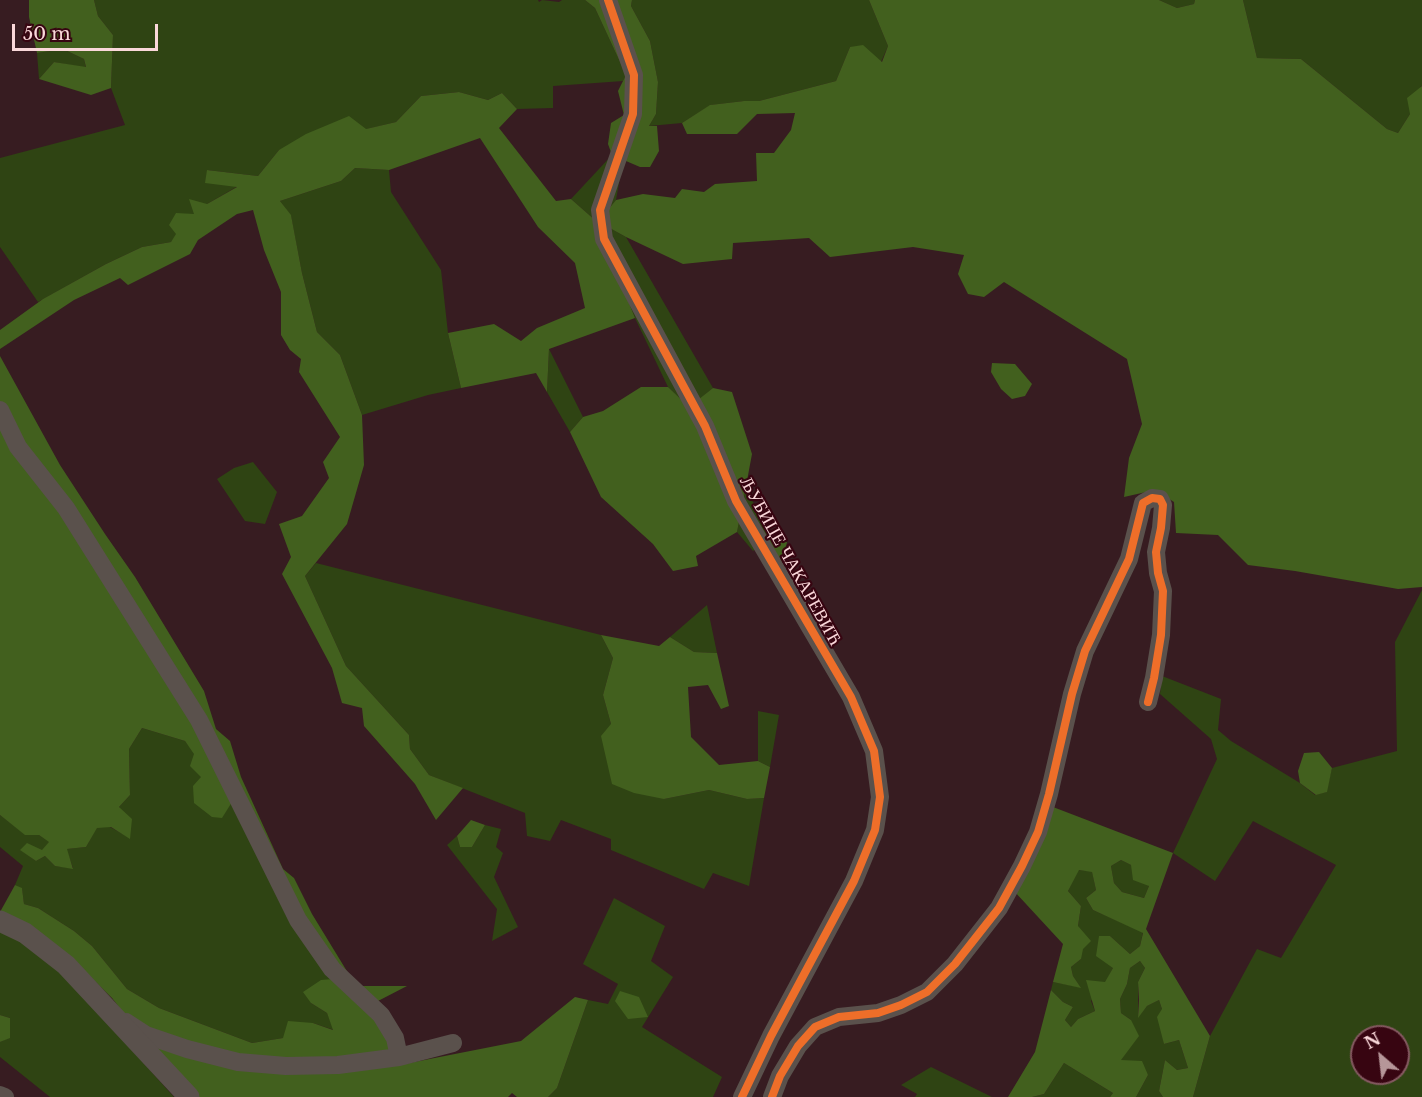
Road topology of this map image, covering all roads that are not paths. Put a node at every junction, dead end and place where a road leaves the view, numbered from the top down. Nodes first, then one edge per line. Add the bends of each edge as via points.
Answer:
1 (608, 0) edge
2 (0, 410) edge
3 (1148, 702) dead end
4 (0, 921) edge
5 (114, 1015) junction
6 (453, 1043) dead end
7 (399, 1057) junction
8 (0, 1095) edge
9 (5, 1097) edge
10 (189, 1097) edge
11 (742, 1097) edge
12 (772, 1097) edge

1 - 11 street, ЉУБИЦЕ ЧАКАРЕВИЋ via 634,75 633,114 600,210 604,238 705,426 736,501 851,698 874,751 880,797 875,830 854,882
2 - 7 street via 18,447 66,508 199,720 298,920 332,969 381,1015 395,1038
3 - 12 street via 1161,635 1163,591 1156,552 1163,505 1160,499 1152,498 1143,502 1129,559 1085,651 1038,832 999,908 955,964 927,992 902,1005 839,1017 815,1027 798,1046
4 - 5 street via 26,933 53,953
5 - 7 street via 146,1035 238,1062 338,1065
5 - 10 street
6 - 7 street
8 - 9 street

